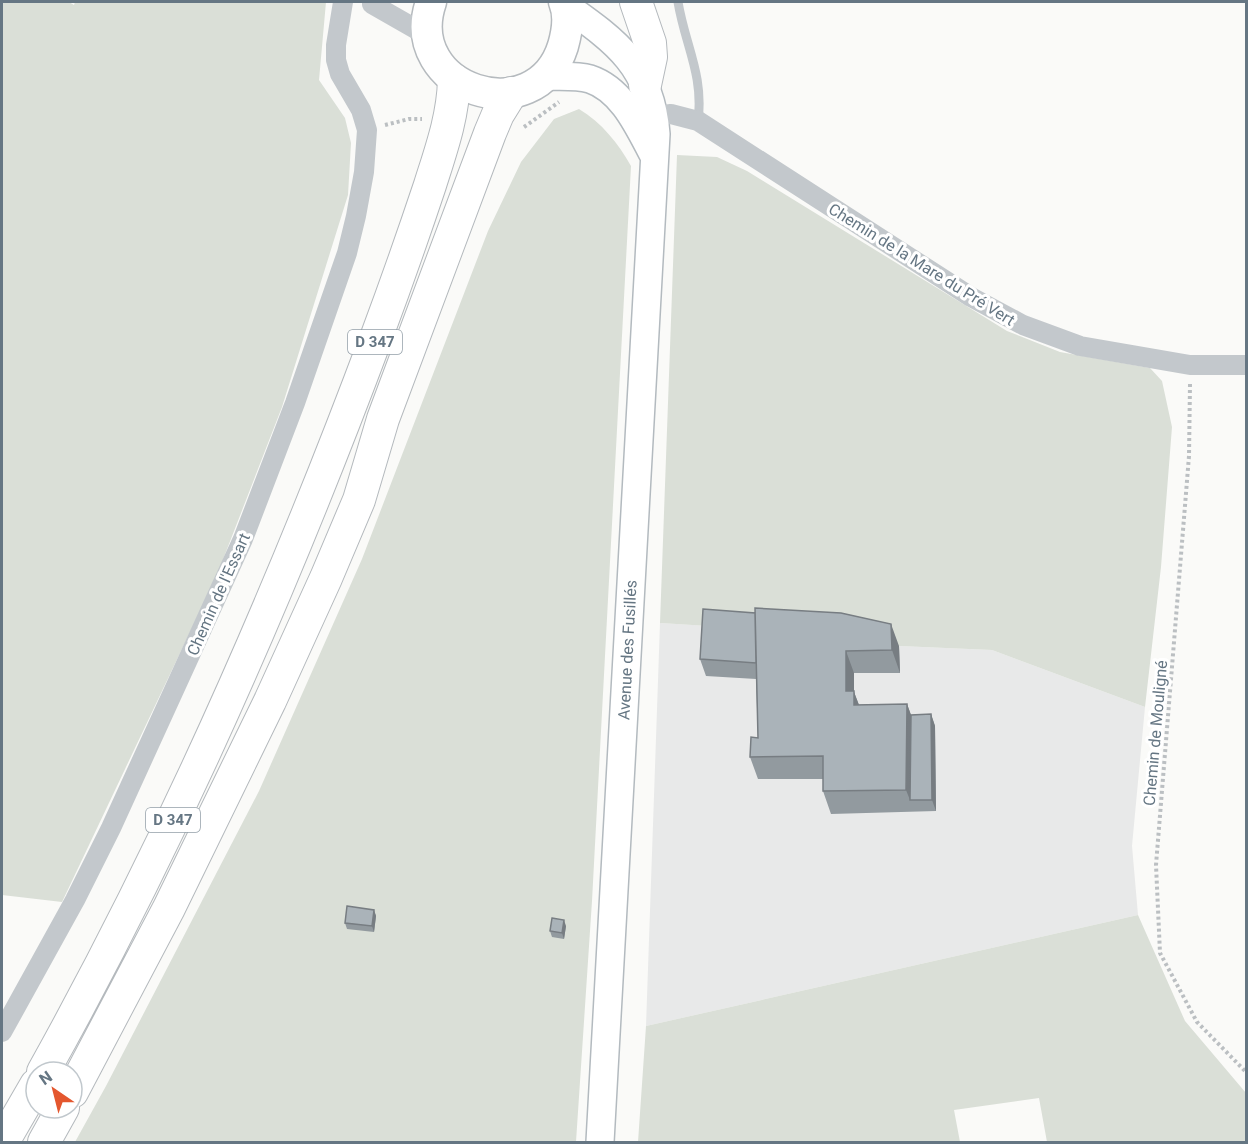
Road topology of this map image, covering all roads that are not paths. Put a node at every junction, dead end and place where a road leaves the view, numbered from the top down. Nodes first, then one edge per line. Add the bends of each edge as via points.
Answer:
1 (343, 2) edge
2 (351, 2) edge
3 (431, 2) edge
4 (636, 2) edge
5 (678, 2) edge
6 (377, 3) edge
7 (565, 4) edge
8 (428, 36) junction
9 (544, 76) junction
10 (454, 80) junction
11 (645, 85) junction
12 (511, 93) junction
13 (644, 117) junction
14 (698, 121) junction
15 (1246, 365) edge
16 (2, 1032) edge
17 (49, 1060) edge
18 (84, 1069) edge
19 (24, 1105) edge
20 (56, 1120) edge
21 (3, 1143) edge
22 (44, 1143) edge
23 (600, 1143) edge

1 - 16 street, Chemin de l'Essart via 336,60 367,130 364,172 347,254 296,403 243,539 111,828
2 - 6 street
3 - 8 main road via 427,13
4 - 11 highway via 651,44
5 - 14 lane via 697,70 701,100
6 - 8 street
7 - 9 main road via 567,31 560,56
7 - 11 main road via 620,48
8 - 10 main road via 441,68
9 - 12 main road
9 - 13 main road via 590,79
10 - 12 main road via 471,90
10 - 17 highway, D 347 via 450,119 414,231 290,561 179,809
11 - 13 main road
12 - 18 highway, D 347 via 490,133 383,419 359,500 326,578 169,908
13 - 14 street, Chemin de la Mare du Pré Vert via 671,114
13 - 23 main road, Avenue des Fusillés via 654,157
14 - 15 street, Chemin de la Mare du Pré Vert via 971,297 1023,325 1080,346 1190,365
19 - 21 highway
20 - 22 highway

